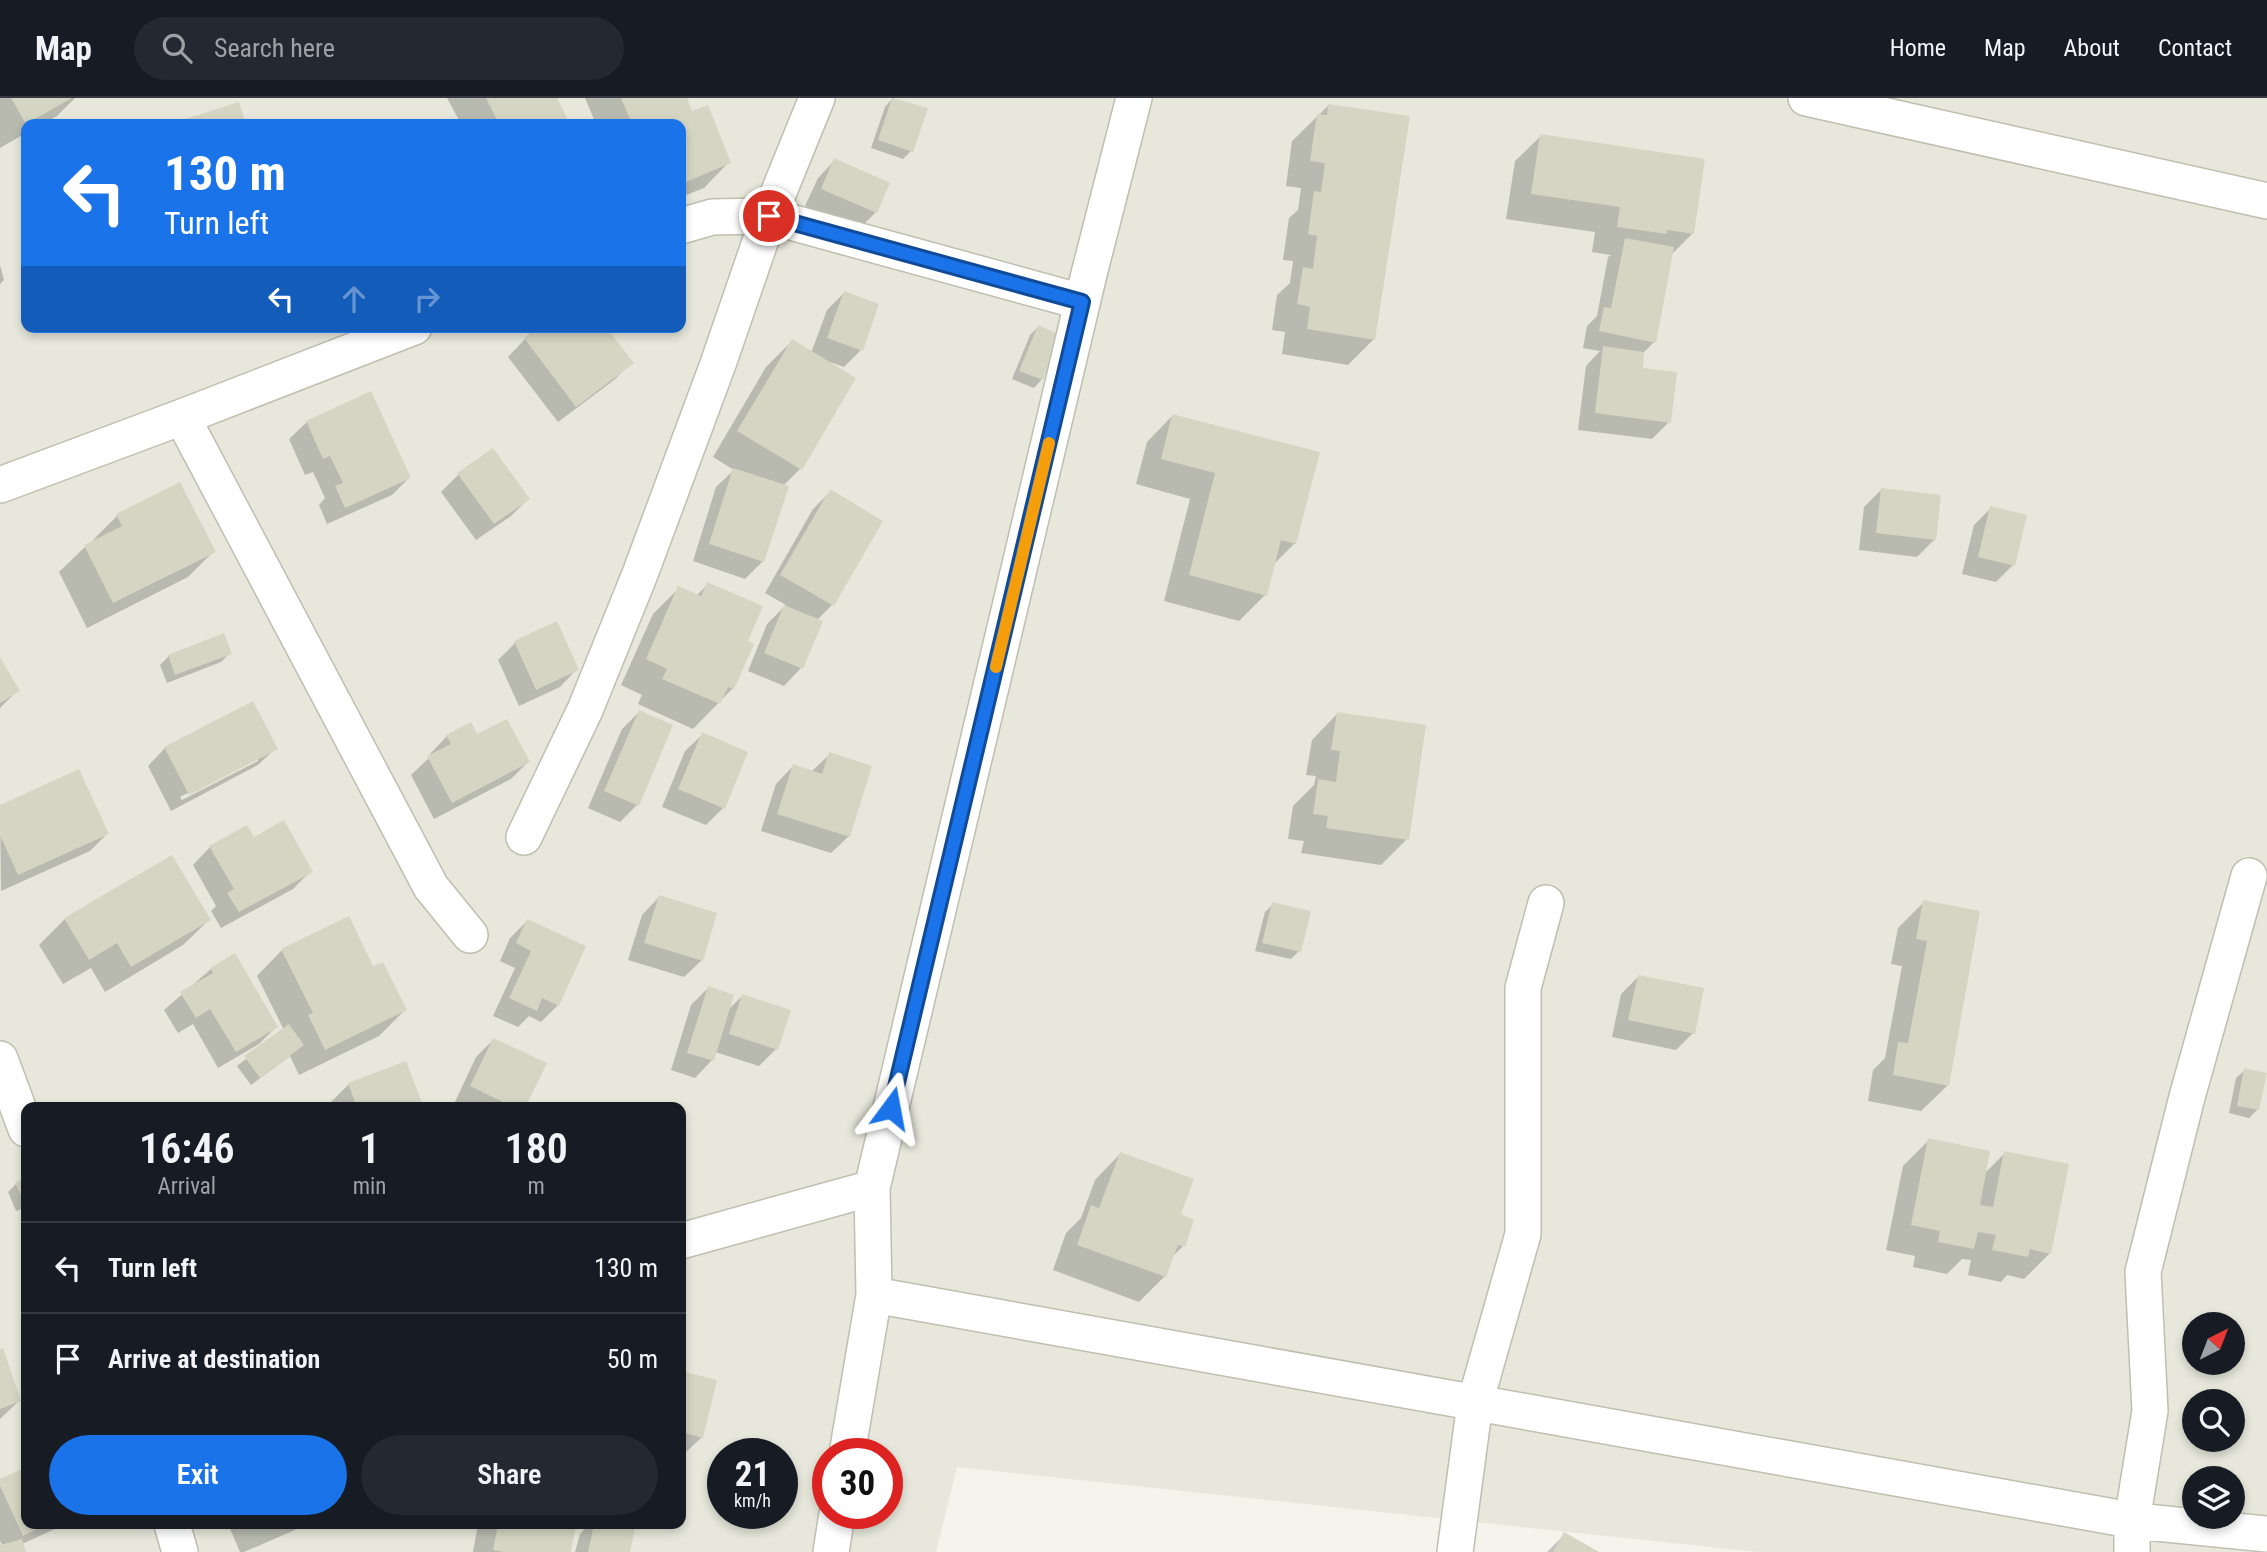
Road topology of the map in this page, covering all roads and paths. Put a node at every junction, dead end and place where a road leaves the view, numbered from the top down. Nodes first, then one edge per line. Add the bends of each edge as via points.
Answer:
1 (817, 98) edge
2 (1134, 98) edge
3 (1806, 98) edge
4 (2267, 201) edge
5 (769, 216) junction
6 (686, 225) edge
7 (1082, 302) junction
8 (399, 333) edge
9 (182, 417) junction
10 (0, 485) edge
11 (524, 837) dead end
12 (2249, 876) dead end
13 (1546, 903) dead end
14 (470, 935) dead end
15 (0, 1059) edge
16 (21, 1116) edge
17 (21, 1131) edge
18 (0, 1138) edge
19 (872, 1188) junction
20 (686, 1240) edge
21 (874, 1295) junction
22 (1475, 1403) junction
23 (850, 1438) edge
24 (173, 1529) edge
25 (835, 1529) edge
26 (2267, 1534) edge
27 (2132, 1536) edge
28 (180, 1552) edge
29 (831, 1552) edge
30 (1455, 1552) edge

1 - 5 street
2 - 7 street
3 - 4 street
5 - 6 street via 712,217
5 - 7 street
5 - 11 street via 640,574 585,710
7 - 19 street
8 - 9 street
9 - 10 street
9 - 14 street via 431,887
12 - 27 street via 2143,1272 2150,1411
13 - 22 street via 1522,988 1523,1234
15 - 16 street
17 - 18 street
19 - 20 street
19 - 21 street
21 - 22 street
21 - 23 street
22 - 27 street
22 - 30 street
24 - 28 street
25 - 29 street
26 - 27 street

